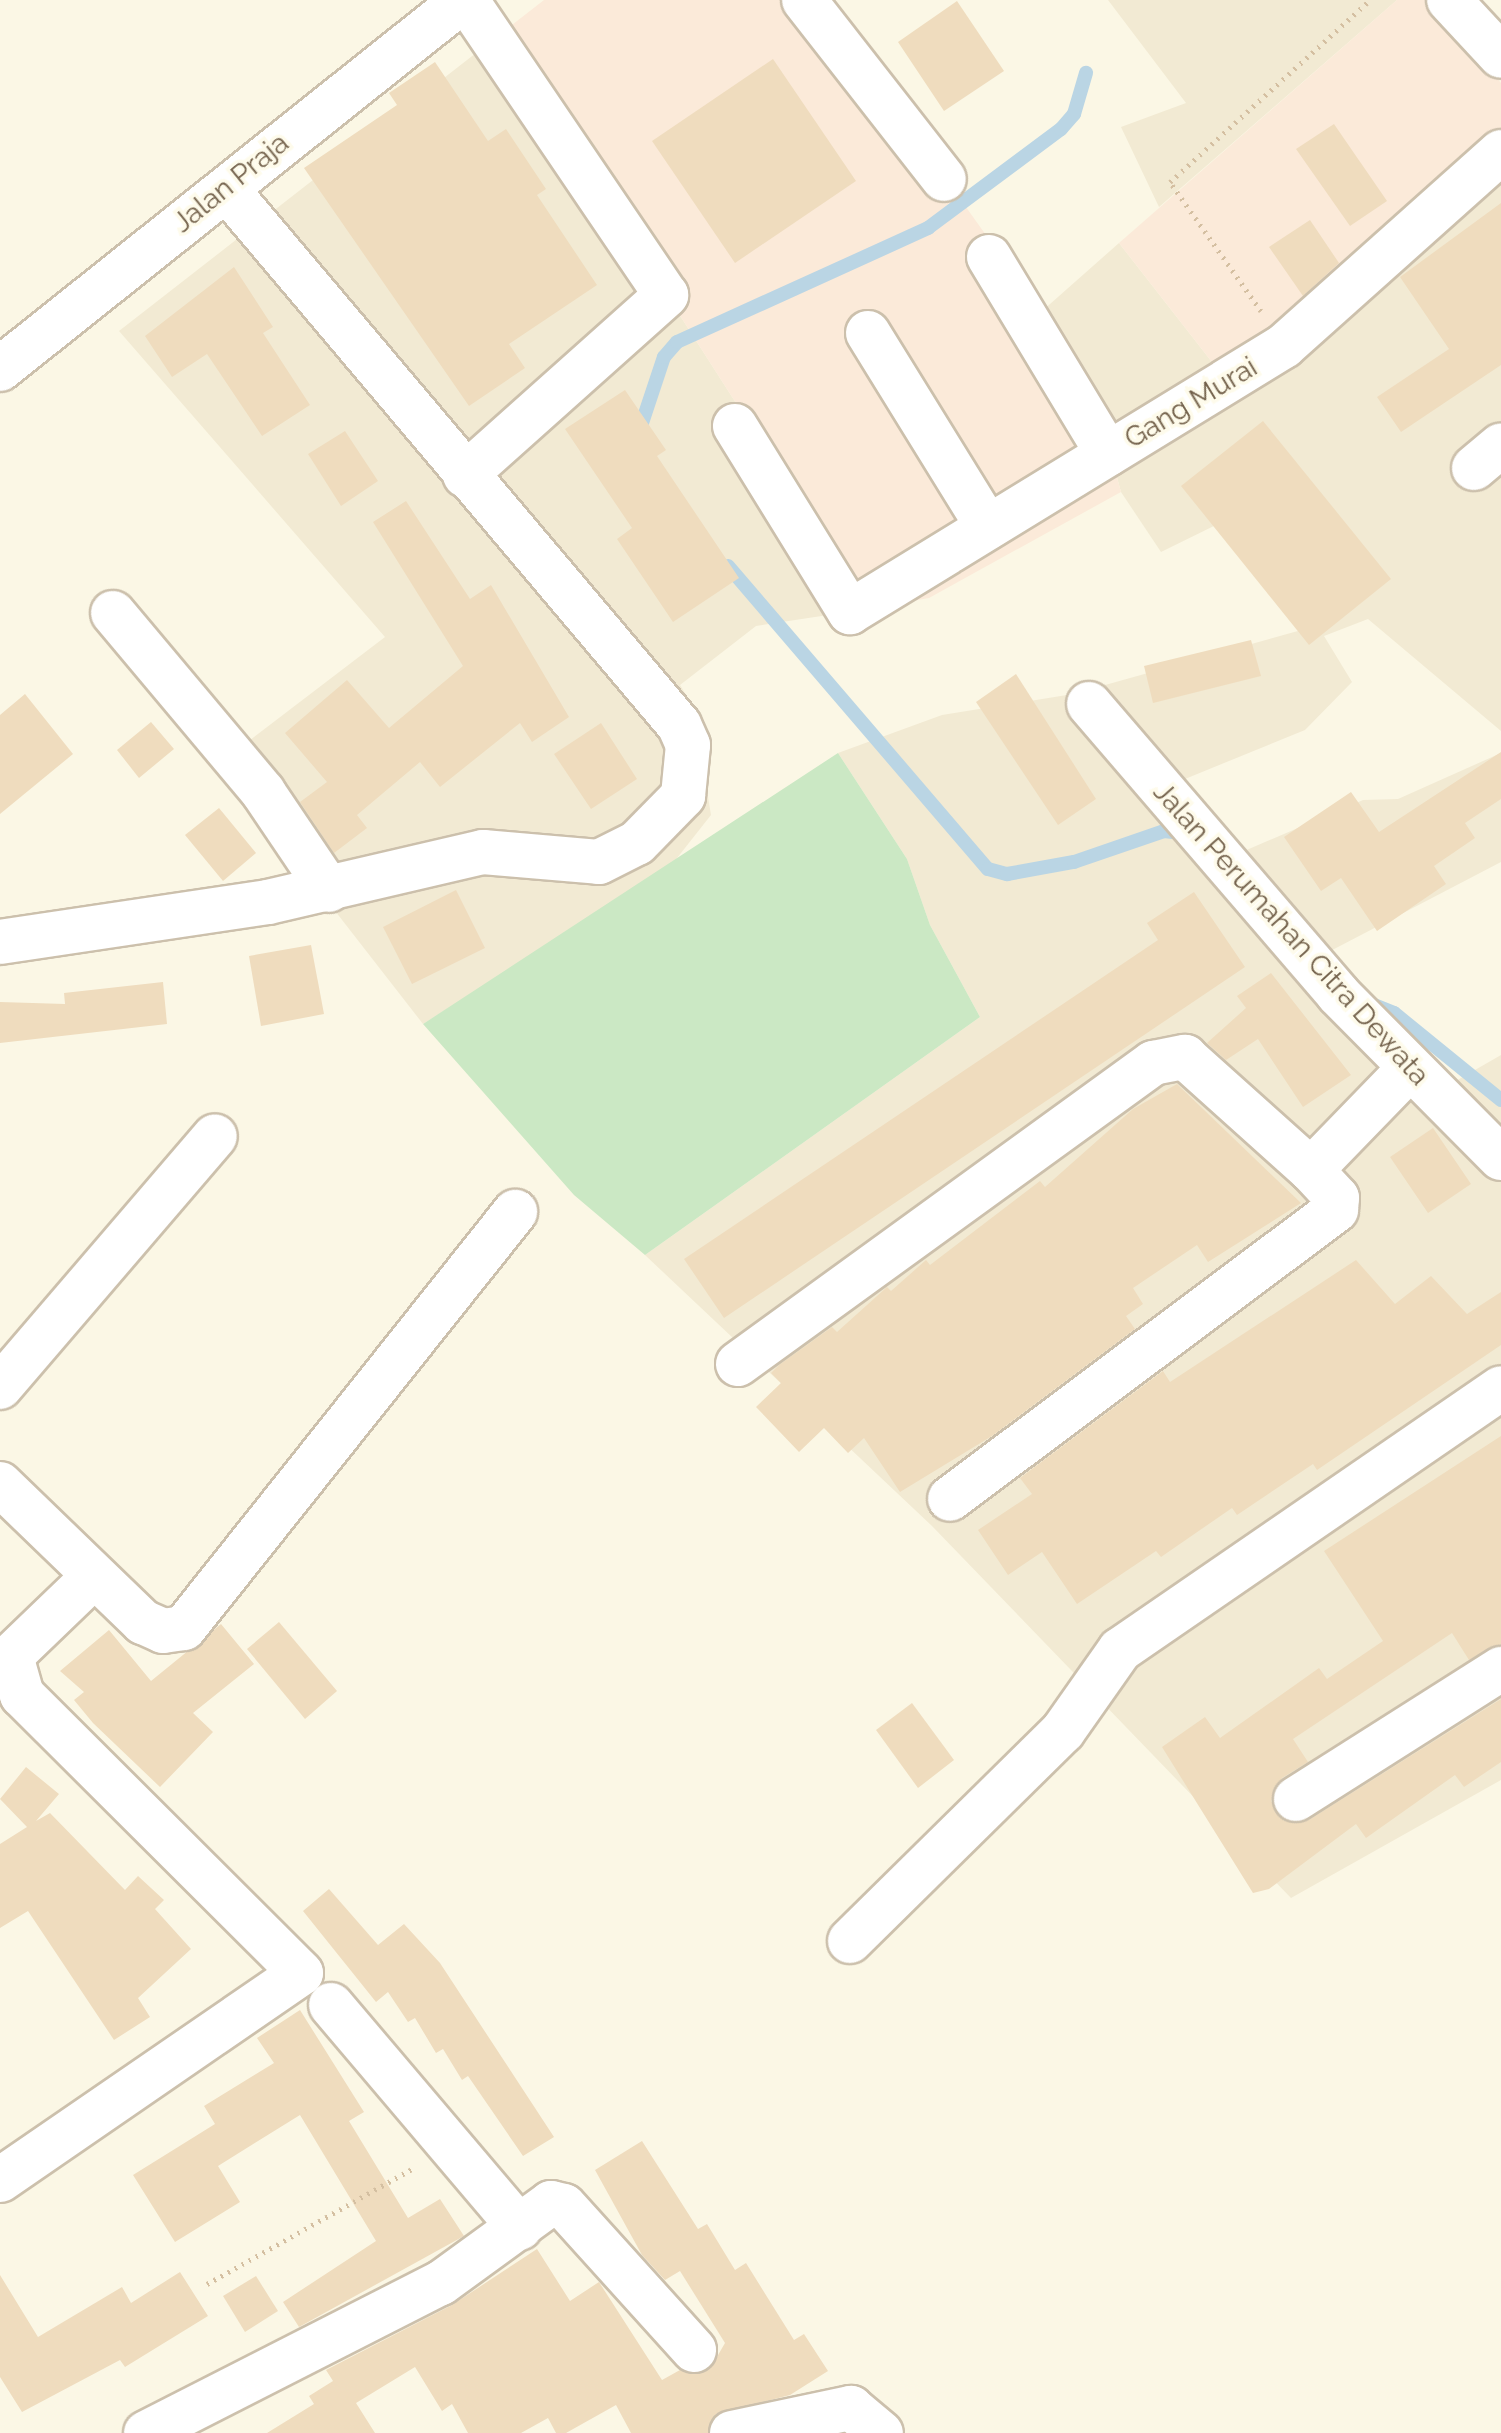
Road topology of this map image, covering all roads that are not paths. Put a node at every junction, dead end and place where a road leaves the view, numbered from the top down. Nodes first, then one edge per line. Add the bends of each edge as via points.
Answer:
1 (465, 0) edge
2 (804, 0) edge
3 (1449, 0) edge
4 (1501, 56) edge
5 (1501, 152) edge
6 (944, 179) dead end
7 (227, 190) junction
8 (989, 257) dead end
9 (868, 333) dead end
10 (0, 369) edge
11 (735, 426) dead end
12 (1108, 454) junction
13 (465, 475) junction
14 (988, 527) junction
15 (113, 613) dead end
16 (1089, 704) dead end
17 (329, 890) junction
18 (0, 942) edge
19 (1409, 1069) junction
20 (215, 1136) dead end
21 (1501, 1158) edge
22 (1311, 1170) junction
23 (515, 1212) dead end
24 (738, 1364) dead end
25 (0, 1387) edge
26 (1501, 1388) edge
27 (0, 1484) edge
28 (950, 1499) dead end
29 (94, 1576) junction
30 (1501, 1669) edge
31 (1296, 1799) dead end
32 (850, 1941) dead end
33 (331, 2005) dead end
34 (0, 2180) edge
35 (520, 2228) junction
36 (694, 2350) dead end
37 (146, 2433) edge
38 (732, 2433) edge
39 (881, 2433) edge

1 - 7 street, Jalan Praja
1 - 13 street via 666,295
2 - 6 street
3 - 4 street
5 - 12 street, Gang Murai via 1284,346
7 - 10 street, Jalan Praja
7 - 13 street
8 - 12 street
9 - 14 street
11 - 14 street, Gang Murai via 850,612
12 - 14 street, Gang Murai
13 - 17 street via 679,725 688,745 683,796 637,843 599,862 483,852
15 - 17 street via 263,792
16 - 19 street, Jalan Perumahan Citra Dewata
17 - 18 street
19 - 21 street, Jalan Perumahan Citra Dewata
19 - 22 street
20 - 25 street
22 - 24 street via 1185,1057 1168,1056
22 - 28 street via 1337,1198 1330,1219
23 - 29 street via 184,1628 163,1631 143,1622
26 - 32 street via 1120,1650 1063,1731
27 - 29 street
29 - 34 street via 11,1656 22,1695 301,1973
30 - 31 street
33 - 35 street
35 - 36 street via 551,2203 564,2206
35 - 37 street via 385,2314
38 - 39 street via 851,2408

